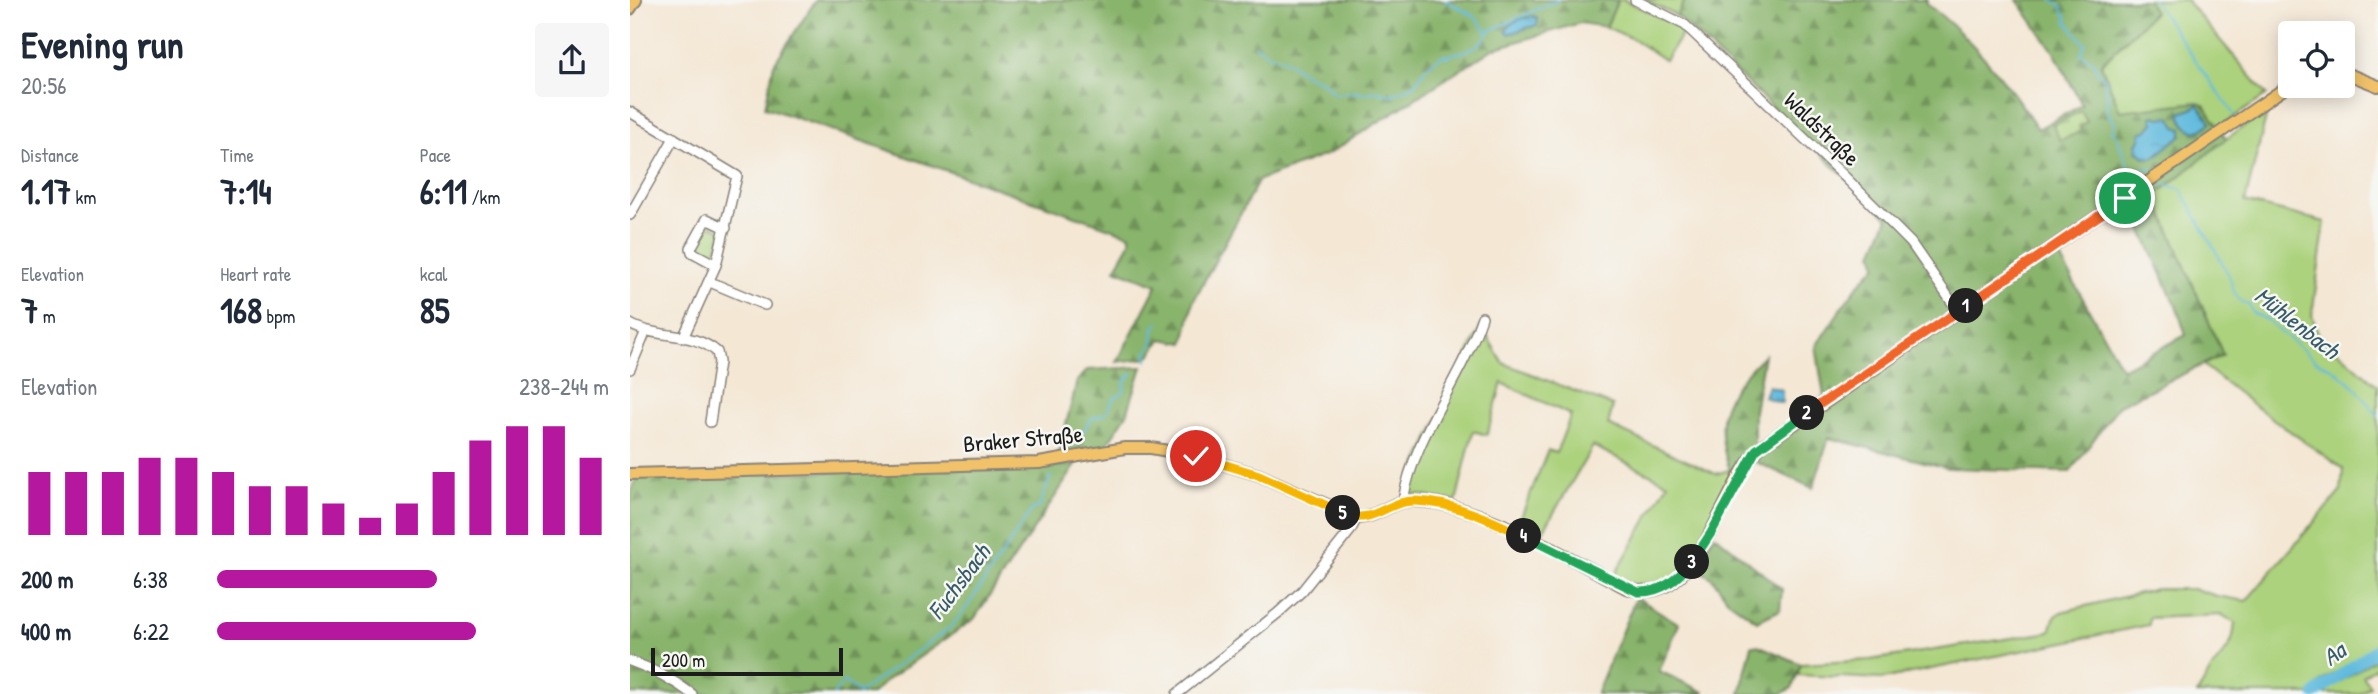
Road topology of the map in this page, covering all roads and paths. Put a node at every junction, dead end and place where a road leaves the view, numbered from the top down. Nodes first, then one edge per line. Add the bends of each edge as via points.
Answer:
1 (636, 0) edge
2 (1635, 0) edge
3 (630, 9) edge
4 (2355, 77) edge
5 (2378, 86) edge
6 (2278, 93) edge
7 (630, 112) edge
8 (674, 138) junction
9 (630, 215) edge
10 (726, 228) junction
11 (716, 265) junction
12 (710, 282) junction
13 (765, 305) dead end
14 (1958, 311) junction
15 (1482, 317) dead end
16 (630, 324) edge
17 (646, 331) junction
18 (683, 338) junction
19 (630, 369) edge
20 (710, 422) dead end
21 (630, 477) edge
22 (1403, 501) junction
23 (1357, 518) junction
24 (630, 661) edge
25 (692, 694) edge
26 (1177, 694) edge

1 - 3 main road
2 - 14 street, Waldstraße via 1683,24 1843,175 1911,243
4 - 5 main road
6 - 14 main road
7 - 8 street
8 - 9 street
8 - 10 street via 737,176
10 - 11 street
10 - 11 street via 707,219 691,248 692,253
11 - 12 street
12 - 13 street
12 - 18 street
14 - 22 main road via 1756,450 1695,558 1655,591 1626,588 1482,517 1430,502
15 - 22 street via 1422,445
16 - 17 street
17 - 18 street
17 - 19 street
18 - 20 street via 713,348 719,356
21 - 23 main road, Braker Straße via 1039,463 1151,448 1239,468
22 - 23 main road via 1370,517
23 - 26 street via 1302,591
24 - 25 street via 653,669

